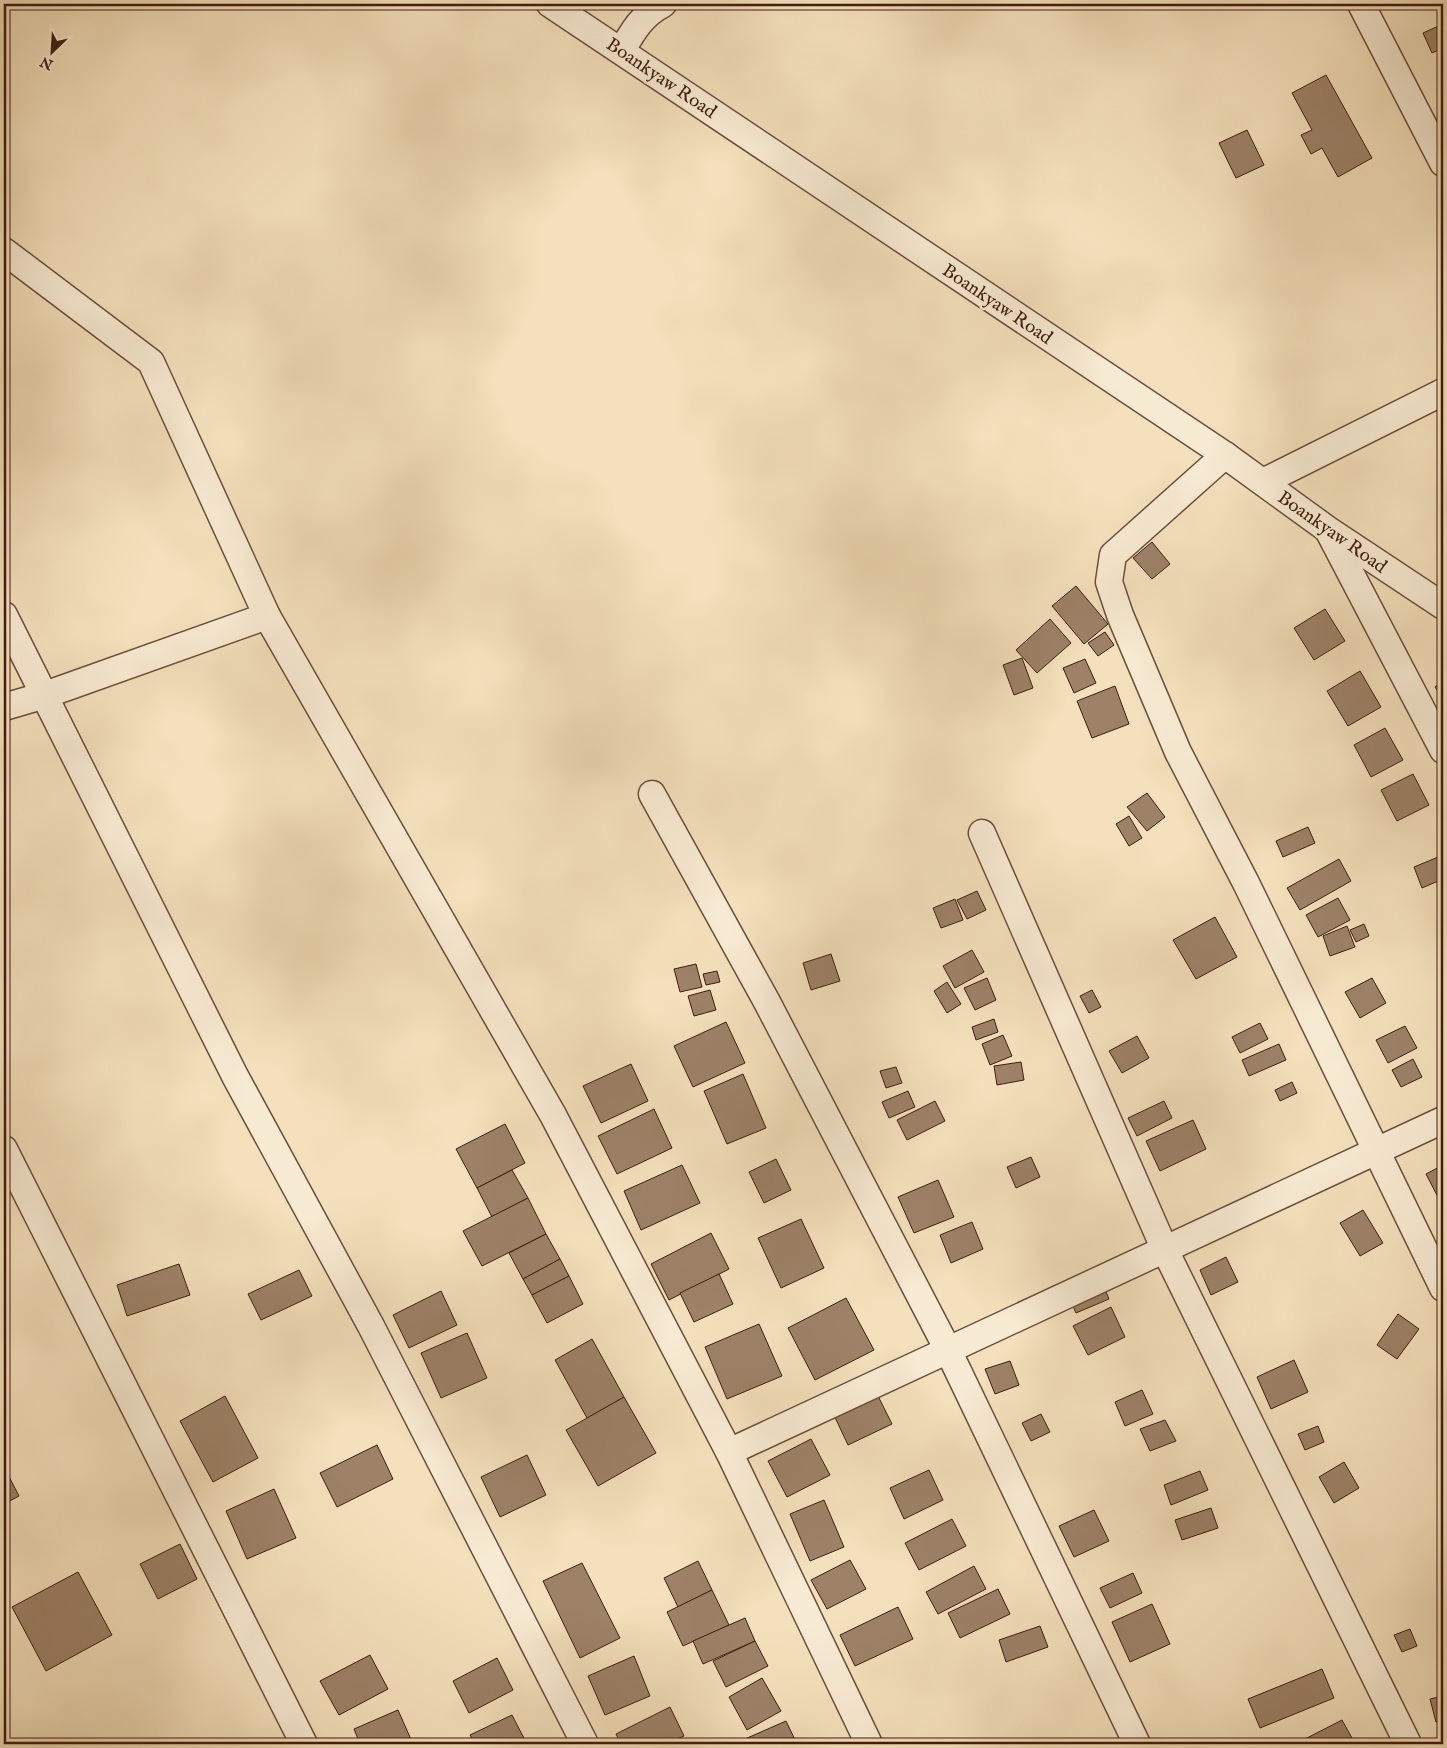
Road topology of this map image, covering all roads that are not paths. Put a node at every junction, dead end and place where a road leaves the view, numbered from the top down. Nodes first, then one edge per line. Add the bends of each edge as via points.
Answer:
1 (550, 4) edge
2 (663, 4) edge
3 (1361, 4) edge
4 (622, 50) junction
5 (1443, 163) edge
6 (4, 251) edge
7 (1443, 392) edge
8 (1225, 455) junction
9 (1263, 482) junction
10 (1327, 529) junction
11 (1443, 606) edge
12 (4, 615) edge
13 (267, 616) junction
14 (46, 695) junction
15 (4, 707) edge
16 (1443, 750) edge
17 (652, 794) dead end
18 (982, 833) dead end
19 (1443, 1120) edge
20 (4, 1150) edge
21 (1376, 1151) junction
22 (1164, 1250) junction
23 (1443, 1288) edge
24 (948, 1350) junction
25 (729, 1452) junction
26 (304, 1744) edge
27 (585, 1744) edge
28 (869, 1744) edge
29 (1137, 1744) edge
30 (1408, 1744) edge

1 - 4 street, Boankyaw Road
2 - 4 street via 650,10
3 - 5 street
4 - 8 street, Boankyaw Road
6 - 13 street via 151,362
7 - 9 street
8 - 9 street, Boankyaw Road
8 - 21 street via 1113,555 1109,582 1178,752 1246,883
9 - 10 street, Boankyaw Road
10 - 11 street, Boankyaw Road
10 - 16 street
12 - 14 street
13 - 14 street
13 - 25 street via 553,1115
14 - 15 street
14 - 27 street via 235,1076 372,1326
17 - 24 street via 767,1002
18 - 22 street
19 - 21 street
20 - 26 street
21 - 22 street
21 - 23 street
22 - 24 street
22 - 30 street
24 - 25 street
24 - 29 street
25 - 28 street

